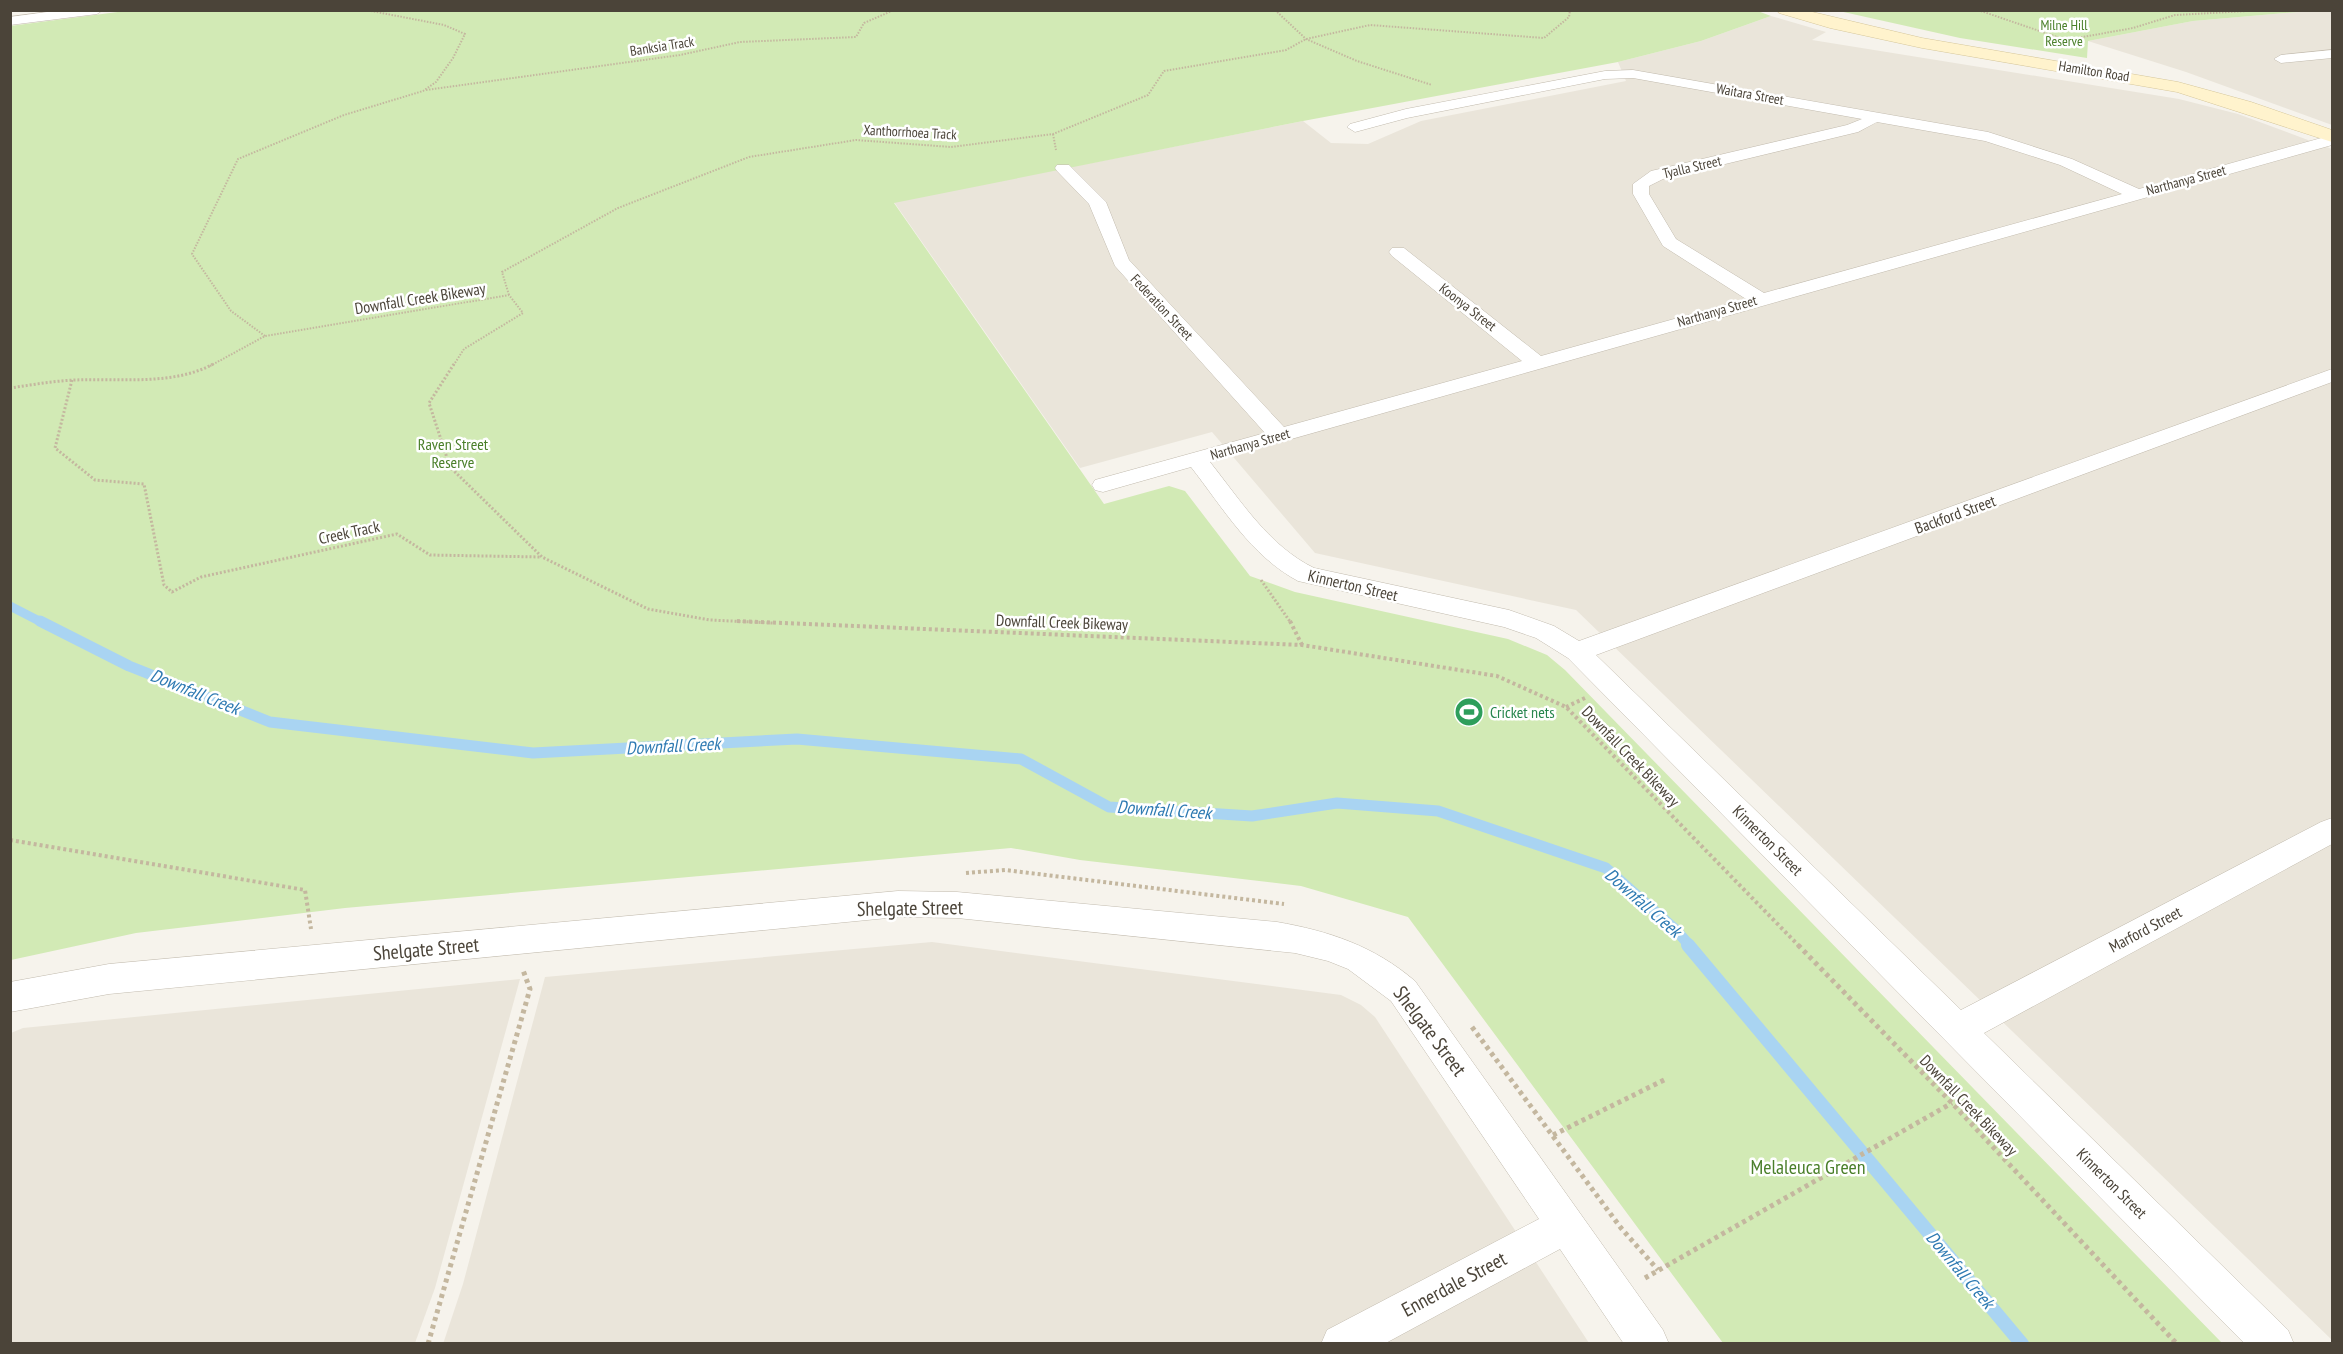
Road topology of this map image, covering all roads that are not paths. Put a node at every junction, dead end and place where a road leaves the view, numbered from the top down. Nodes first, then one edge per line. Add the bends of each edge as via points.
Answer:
1 (1785, 10) edge
2 (1805, 10) edge
3 (92, 11) edge
4 (10, 21) edge
5 (1850, 26) junction
6 (2332, 54) edge
7 (2281, 59) dead end
8 (1875, 116) junction
9 (1355, 128) dead end
10 (2332, 138) edge
11 (1063, 168) dead end
12 (2137, 194) junction
13 (1398, 252) dead end
14 (1760, 299) junction
15 (1537, 363) junction
16 (2332, 375) edge
17 (1279, 435) junction
18 (1196, 459) junction
19 (1103, 485) dead end
20 (1577, 652) junction
21 (2332, 830) edge
22 (10, 997) edge
23 (1958, 1029) junction
24 (1567, 1225) junction
25 (1341, 1344) edge
26 (1649, 1344) edge
27 (2274, 1344) edge

1 - 5 main road, Hamilton Road
2 - 5 main road, Hamilton Road
3 - 4 street
5 - 10 main road, Hamilton Road via 1953,49 2180,87 2257,109
6 - 7 street
8 - 9 street, Waitara Street via 1622,73
8 - 12 street, Waitara Street via 1988,137 2066,162
8 - 14 street, Tyalla Street via 1852,129 1664,173 1641,184 1641,194 1669,242
10 - 12 street, Narthanya Street
11 - 17 street, Federation Street via 1097,202 1121,262
12 - 14 street, Narthanya Street
13 - 15 street, Koonya Street
14 - 15 street, Narthanya Street
15 - 17 street, Narthanya Street
16 - 20 street, Backford Street
17 - 18 street, Narthanya Street
18 - 19 street, Narthanya Street
18 - 20 street, Kinnerton Street via 1290,568 1509,619 1545,632
20 - 23 street, Kinnerton Street
21 - 23 street, Marford Street
22 - 24 street, Shelgate Street via 109,979 898,904 957,905 1277,936 1312,942 1367,961 1403,991
23 - 27 street, Kinnerton Street
24 - 25 street, Ennerdale Street
24 - 26 street, Shelgate Street

